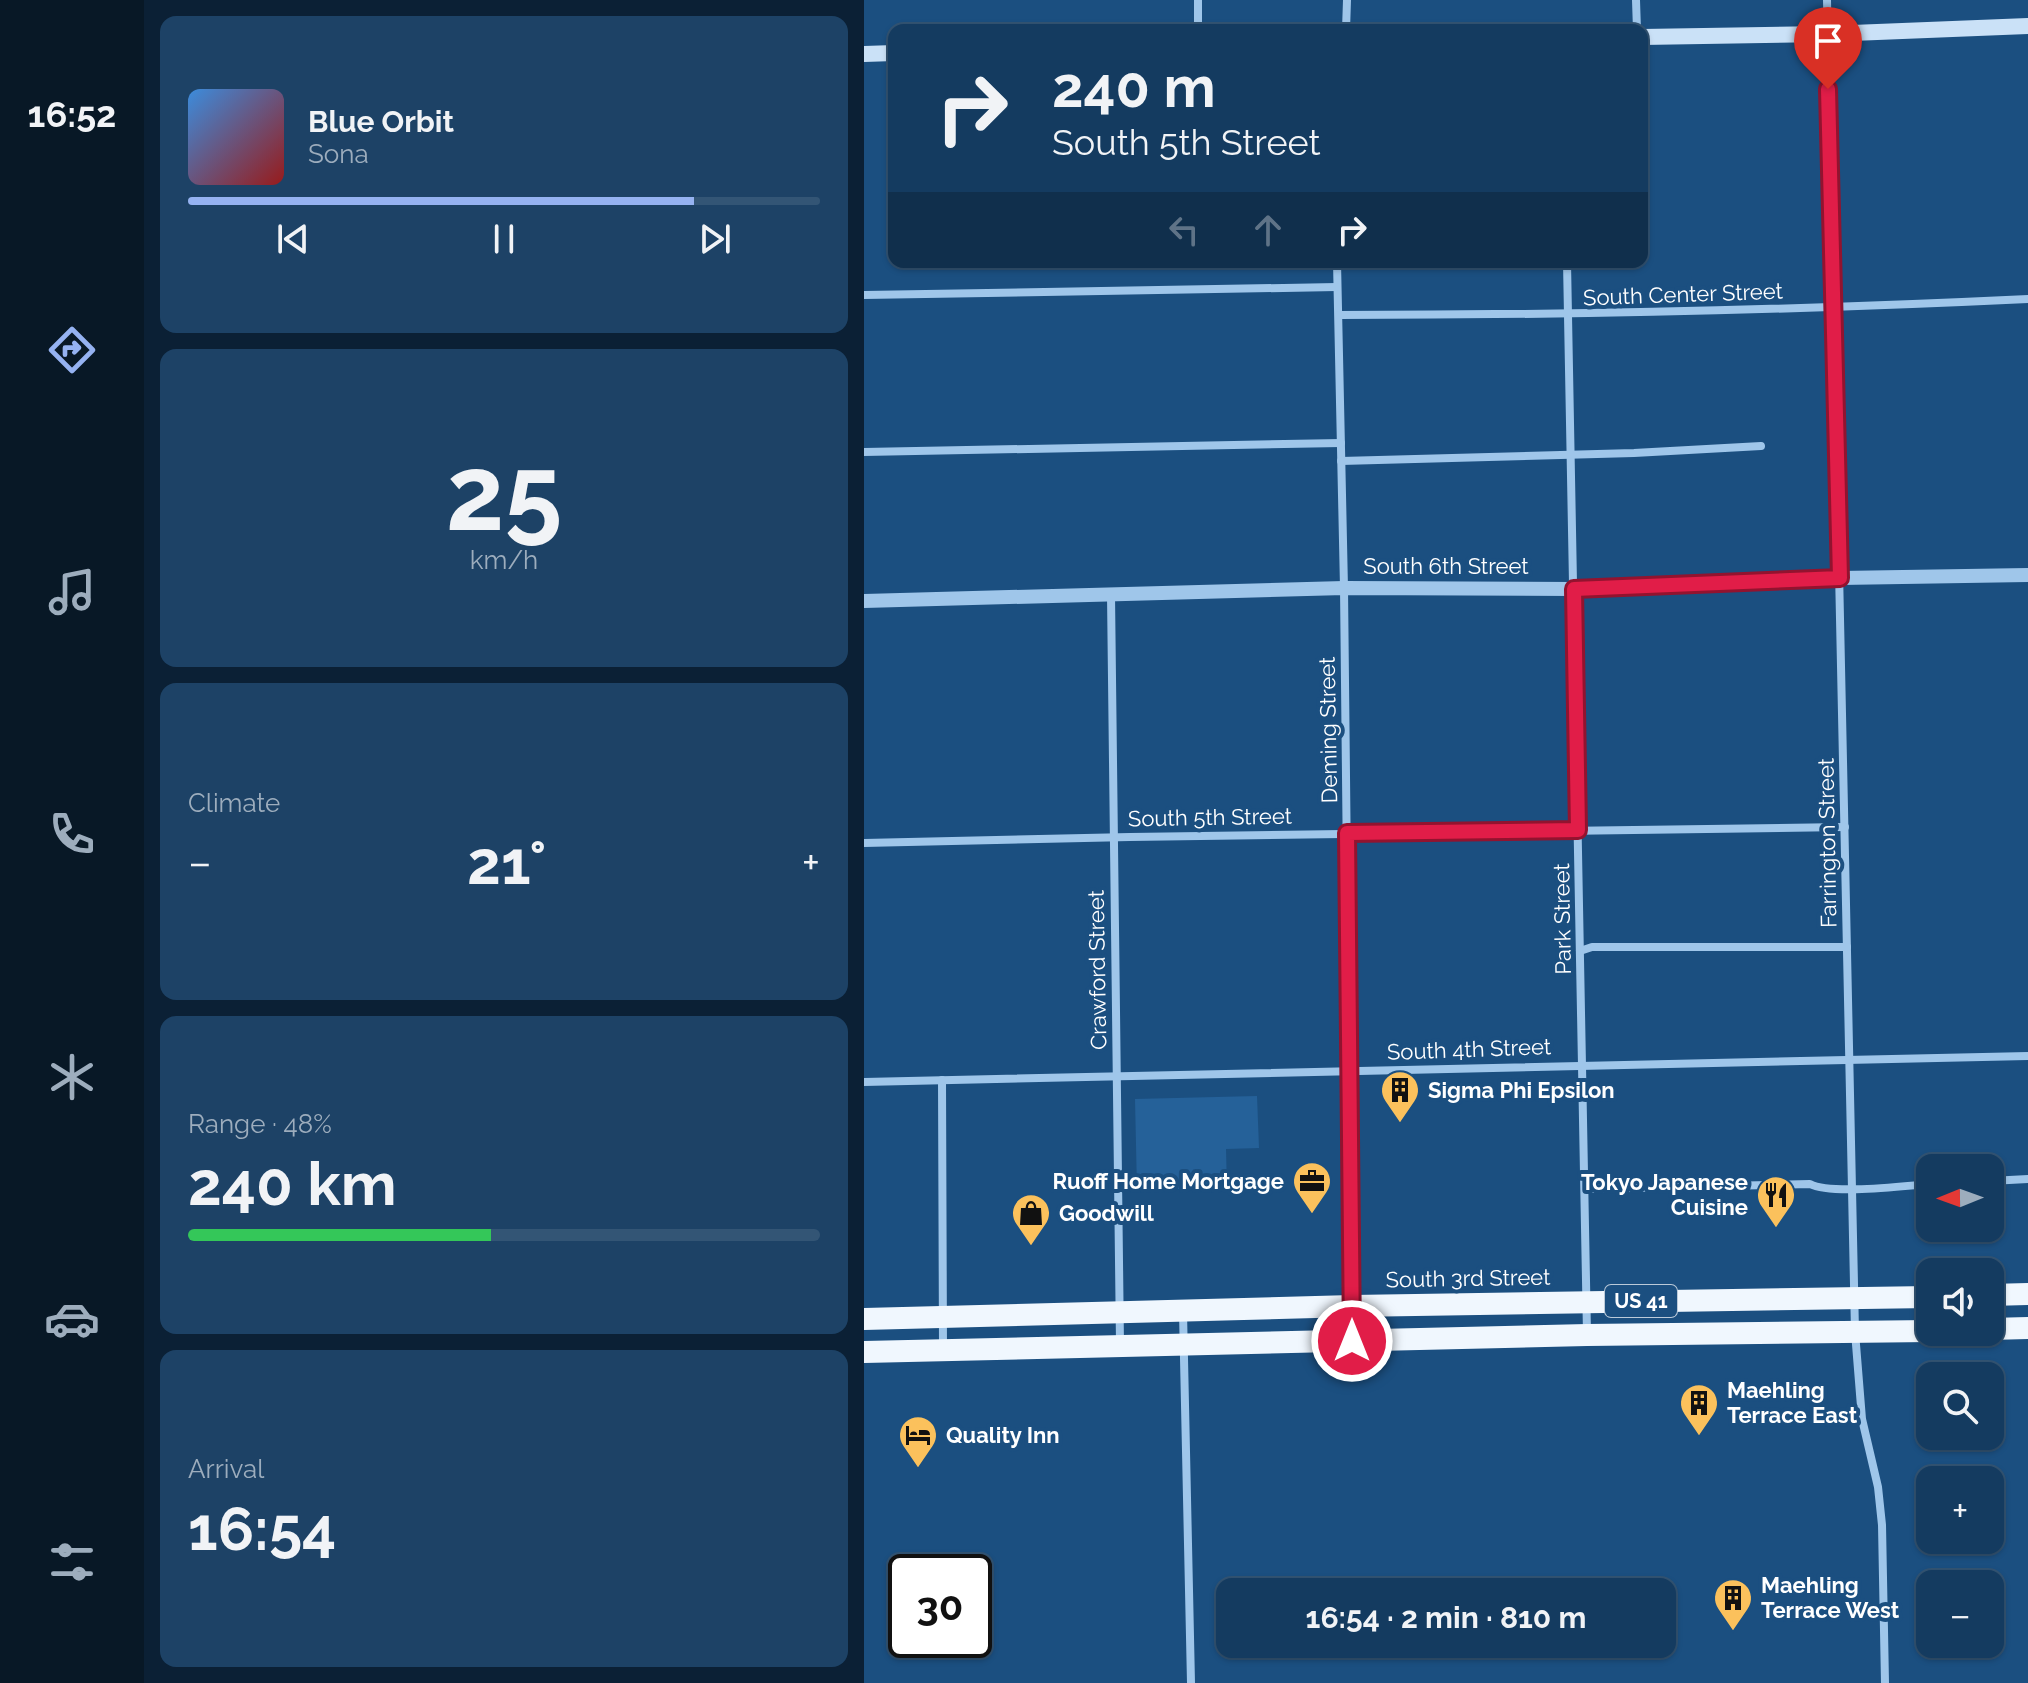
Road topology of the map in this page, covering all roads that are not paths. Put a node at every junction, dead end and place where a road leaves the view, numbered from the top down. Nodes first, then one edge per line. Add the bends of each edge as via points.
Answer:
1 (1198, 0) edge
2 (1347, 0) edge
3 (1636, 0) edge
4 (1827, 0) edge
5 (1198, 24) edge
6 (1346, 24) edge
7 (1637, 24) edge
8 (2028, 26) edge
9 (1827, 34) junction
10 (1648, 37) edge
11 (888, 53) edge
12 (864, 54) edge
13 (1337, 268) edge
14 (1567, 268) edge
15 (1337, 287) junction
16 (864, 295) edge
17 (2028, 299) edge
18 (1833, 308) junction
19 (1339, 315) junction
20 (1567, 315) junction
21 (1341, 443) junction
22 (1761, 446) dead end
23 (864, 452) edge
24 (1570, 454) junction
25 (1341, 461) junction
26 (2028, 575) edge
27 (1840, 578) junction
28 (1344, 588) junction
29 (1574, 589) junction
30 (1111, 595) junction
31 (864, 601) edge
32 (1845, 827) junction
33 (1578, 830) junction
34 (1347, 833) junction
35 (1113, 837) junction
36 (864, 843) edge
37 (1847, 947) junction
38 (1580, 951) junction
39 (2028, 1056) edge
40 (1850, 1060) junction
41 (1582, 1064) junction
42 (1349, 1071) junction
43 (1117, 1077) junction
44 (942, 1080) junction
45 (864, 1082) edge
46 (2028, 1179) edge
47 (2004, 1180) edge
48 (1916, 1185) edge
49 (1853, 1188) junction
50 (1585, 1189) junction
51 (2028, 1294) edge
52 (2004, 1295) edge
53 (1916, 1297) edge
54 (1856, 1299) junction
55 (1587, 1302) junction
56 (1352, 1306) junction
57 (1183, 1311) junction
58 (1120, 1312) junction
59 (944, 1316) junction
60 (864, 1319) edge
61 (2028, 1328) edge
62 (2004, 1329) edge
63 (1916, 1331) edge
64 (1855, 1332) junction
65 (1587, 1335) junction
66 (1352, 1341) junction
67 (1184, 1344) junction
68 (1120, 1345) junction
69 (943, 1350) junction
70 (864, 1352) edge
71 (1191, 1683) edge
72 (1885, 1683) edge

1 - 5 street
2 - 6 street
3 - 7 street
4 - 9 street, Farrington Street
8 - 9 main road
9 - 10 main road
9 - 18 street, Farrington Street
11 - 12 main road
13 - 15 street, Deming Street
14 - 20 street, Park Street
15 - 16 street
15 - 19 street, Deming Street
17 - 18 street, South Center Street
18 - 20 street, South Center Street
18 - 27 street, Farrington Street
19 - 20 street, South Center Street
19 - 21 street, Deming Street
20 - 24 street, Park Street
21 - 23 street
21 - 25 street, Deming Street
22 - 24 street
24 - 25 street
24 - 29 street, Park Street
25 - 28 street, Deming Street
26 - 27 street, South 6th Street
27 - 29 street, South 6th Street
27 - 32 street, Farrington Street
28 - 29 street, South 6th Street
28 - 30 street, South 6th Street
28 - 34 street, Deming Street
29 - 33 street, Park Street
30 - 31 street, South 6th Street
30 - 35 street, Crawford Street
32 - 33 street, South 5th Street
32 - 37 street, Farrington Street
33 - 34 street, South 5th Street
33 - 38 street, Park Street
34 - 35 street, South 5th Street
34 - 42 street, Deming Street
35 - 36 street, South 5th Street
35 - 43 street, Crawford Street
37 - 38 street
37 - 40 street, Farrington Street
38 - 41 street, Park Street
39 - 40 street, South 4th Street
40 - 41 street, South 4th Street
40 - 49 street, Farrington Street
41 - 42 street, South 4th Street
41 - 50 street, Park Street
42 - 43 street, South 4th Street
42 - 56 street, Deming Street
43 - 44 street, South 4th Street
43 - 58 street, Crawford Street
44 - 45 street, South 4th Street
44 - 59 street
46 - 47 street
48 - 49 street
49 - 50 street via 1819,1189 1810,1184
49 - 54 street, Farrington Street
50 - 55 street, Park Street
51 - 52 highway
53 - 54 highway, South 3rd Street / US 41
54 - 55 highway, South 3rd Street / US 41
54 - 64 street, Farrington Street
55 - 56 highway, South 3rd Street / US 41
55 - 65 street, Park Street
56 - 57 highway, South 3rd Street / US 41
56 - 66 street, Deming Street
57 - 58 highway, South 3rd Street / US 41
57 - 67 street
58 - 59 highway, South 3rd Street / US 41
58 - 68 street, Crawford Street
59 - 60 highway, South 3rd Street / US 41
59 - 69 street
61 - 62 highway
63 - 64 highway, US 41
64 - 65 highway, US 41
64 - 72 street, Farrington Street via 1862,1419 1882,1525
65 - 66 highway, US 41
66 - 67 highway, US 41
67 - 68 highway, US 41
67 - 71 street
68 - 69 highway, US 41
69 - 70 highway, US 41

